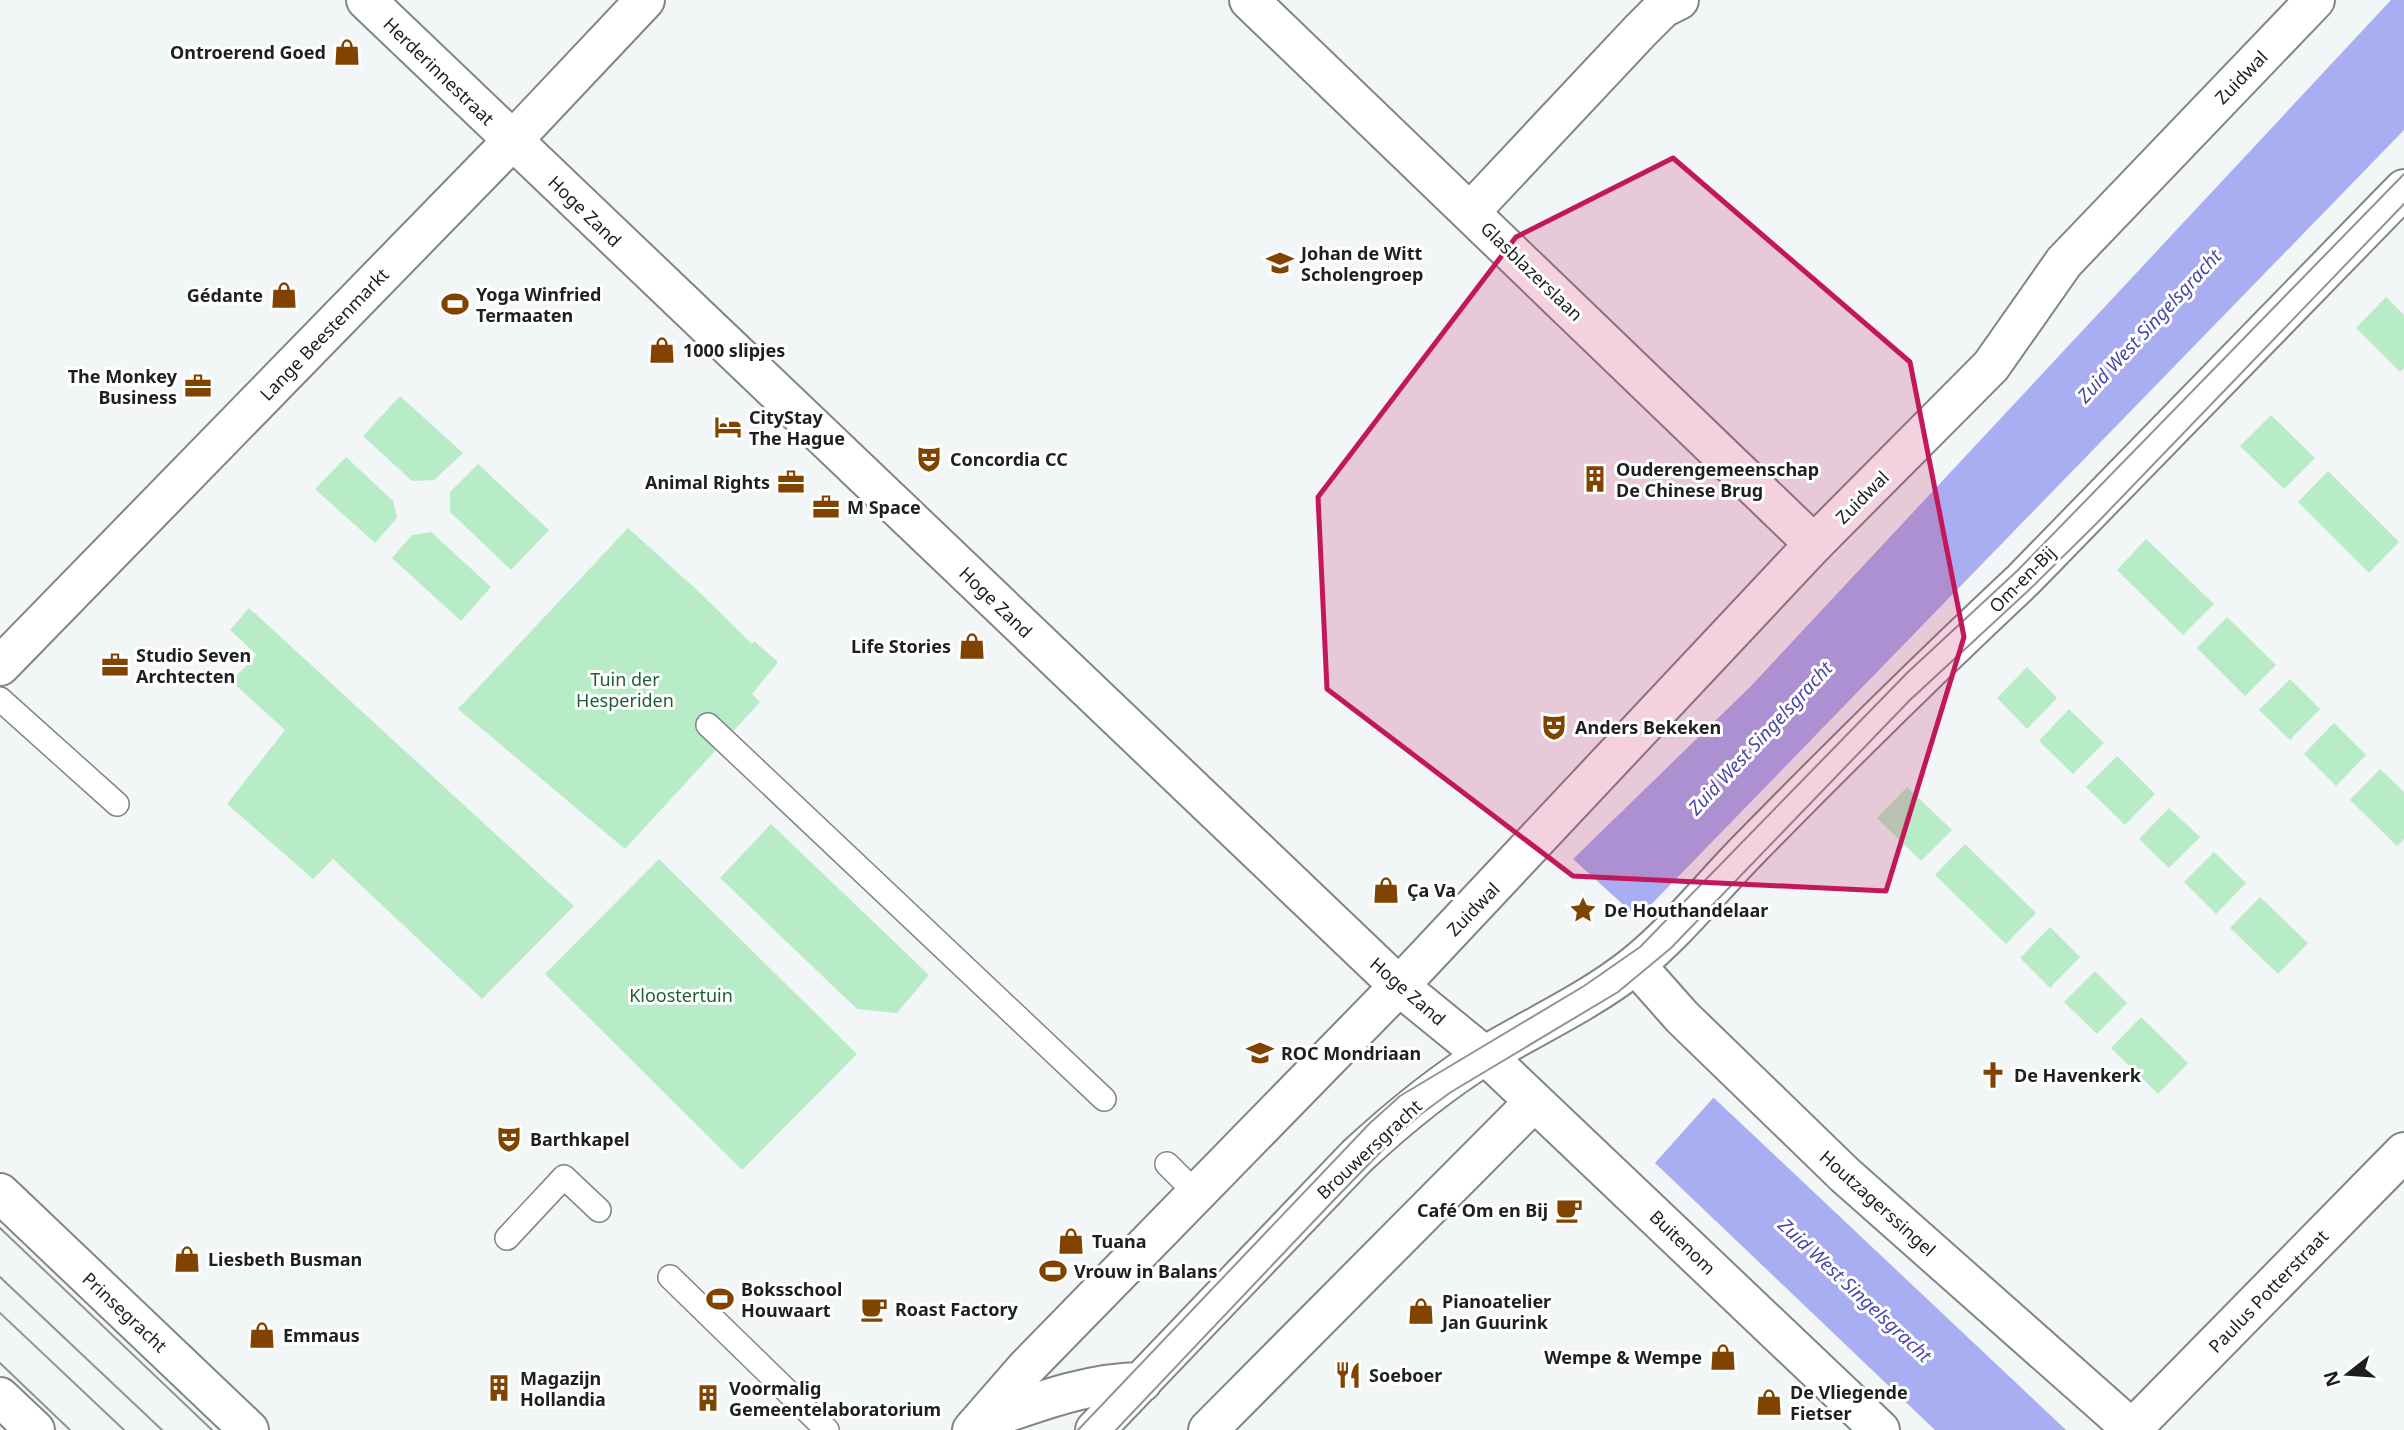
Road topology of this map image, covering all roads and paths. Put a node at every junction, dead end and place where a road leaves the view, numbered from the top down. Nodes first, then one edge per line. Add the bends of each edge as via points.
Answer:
1 (366, 0) edge
2 (645, 0) edge
3 (1249, 0) edge
4 (1679, 0) edge
5 (2315, 0) edge
6 (512, 141) junction
7 (2404, 189) edge
8 (1471, 211) junction
9 (1814, 544) junction
10 (0, 666) edge
11 (0, 699) edge
12 (708, 725) dead end
13 (117, 804) dead end
14 (1626, 972) junction
15 (1399, 986) junction
16 (1485, 1056) junction
17 (1104, 1099) dead end
18 (1534, 1102) junction
19 (2404, 1152) edge
20 (1167, 1164) dead end
21 (0, 1194) edge
22 (1197, 1194) junction
23 (599, 1210) dead end
24 (507, 1238) dead end
25 (670, 1277) dead end
26 (1142, 1382) junction
27 (0, 1397) edge
28 (976, 1426) edge
29 (35, 1430) edge
30 (249, 1430) edge
31 (827, 1430) edge
32 (1095, 1430) edge
33 (1209, 1430) edge
34 (1880, 1430) edge
35 (2132, 1430) edge

1 - 6 street, Herderinnestraat
2 - 6 street, Lange Beestenmarkt
3 - 8 street, Glasblazerslaan
4 - 8 street via 1663,8 1640,31
5 - 9 street, Zuidwal via 2064,262 1991,366
6 - 10 street, Lange Beestenmarkt
6 - 15 street, Hoge Zand
7 - 14 street, Om-en-Bij via 2023,580 1744,854 1671,933
8 - 9 street, Glasblazerslaan
9 - 15 street, Zuidwal
11 - 13 lane
12 - 17 lane
14 - 16 street, Brouwersgracht
14 - 35 street, Houtzagerssingel via 1682,1017 1845,1175
15 - 16 street, Hoge Zand
15 - 22 street
16 - 18 street, Buitenom
16 - 26 street, Brouwersgracht via 1433,1091 1357,1156
18 - 33 street
18 - 34 street, Buitenom
19 - 35 street, Paulus Potterstraat
20 - 22 lane
21 - 30 street, Prinsegracht
22 - 28 street via 1026,1368
23 - 24 lane via 564,1177
25 - 31 lane
26 - 28 street via 1122,1382 1052,1398
26 - 32 street, Brouwersgracht
27 - 29 street

